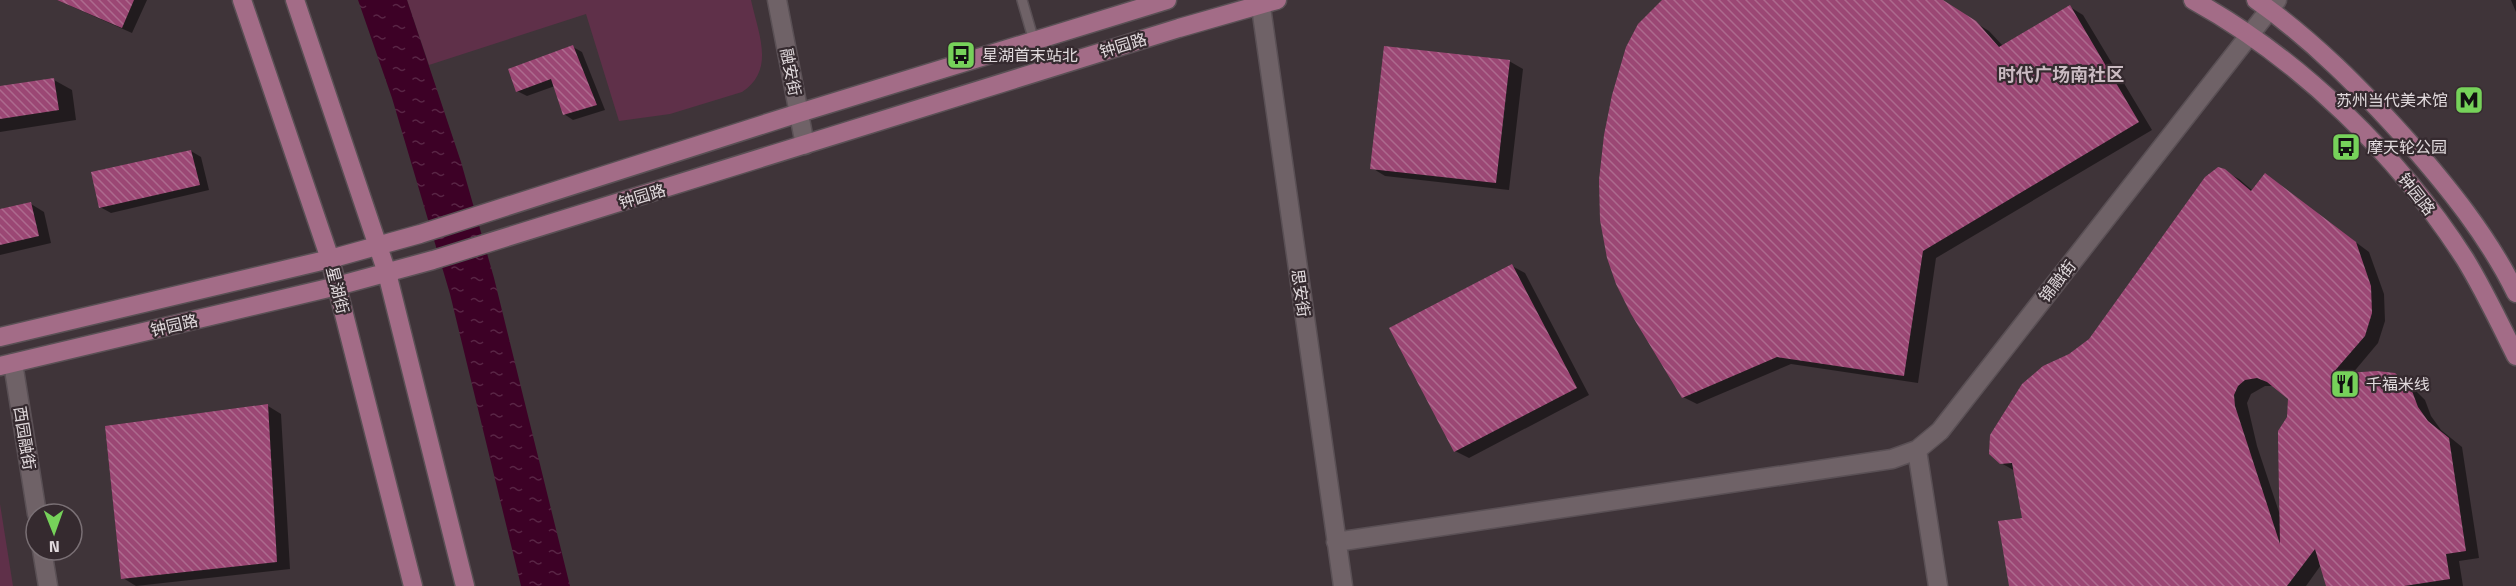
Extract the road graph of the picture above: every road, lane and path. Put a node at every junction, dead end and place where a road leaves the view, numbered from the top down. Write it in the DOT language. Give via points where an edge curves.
graph roads {
  1 [pos="242,0"];
  2 [pos="295,0"];
  3 [pos="777,0"];
  4 [pos="1022,0"];
  5 [pos="1167,0"];
  6 [pos="2193,0"];
  7 [pos="1266,2"];
  8 [pos="2268,3"];
  9 [pos="2250,36"];
  10 [pos="1034,41"];
  11 [pos="799,113"];
  12 [pos="805,145"];
  13 [pos="379,245"];
  14 [pos="330,259"];
  15 [pos="387,273"];
  16 [pos="337,286"];
  17 [pos="2516,292"];
  18 [pos="0,337"];
  19 [pos="2516,356"];
  20 [pos="7,364"];
  21 [pos="1917,450"];
  22 [pos="34,502"];
  23 [pos="1336,542"];
  24 [pos="44,562"];
  25 [pos="48,586"];
  26 [pos="413,586"];
  27 [pos="465,586"];
  28 [pos="1343,586"];
  29 [pos="1938,586"];
  1 -- 14 [label="main road, 星湖街"];
  2 -- 13 [label="main road"];
  3 -- 11 [label="street, 融安街"];
  4 -- 10 [label="lane"];
  5 -- 10 [label="main road, 钟园路"];
  6 -- 9 [label="main road, 钟园路"];
  7 -- 12 [label="main road, 钟园路"];
  7 -- 23 [label="street, 思安街"];
  8 -- 9 [label="street, 锦融街"];
  8 -- 17 [label="main road, 钟园路" via="2376,105 2439,177 2493,249"];
  9 -- 19 [label="main road, 钟园路" via="2356,124 2390,159 2465,260"];
  9 -- 21 [label="street, 锦融街" via="1940,431"];
  10 -- 11 [label="main road, 钟园路"];
  11 -- 12 [label="street, 融安街"];
  11 -- 13 [label="main road, 钟园路" via="491,213"];
  12 -- 15 [label="main road, 钟园路"];
  13 -- 14 [label="main road, 钟园路"];
  13 -- 15 [label="main road"];
  14 -- 16 [label="main road, 星湖街"];
  14 -- 18 [label="main road, 钟园路"];
  15 -- 16 [label="main road, 钟园路"];
  15 -- 27 [label="main road"];
  16 -- 20 [label="main road, 钟园路"];
  16 -- 26 [label="main road, 星湖街"];
  20 -- 22 [label="street, 西园融街"];
  21 -- 23 [label="street" via="1892,459"];
  21 -- 29 [label="street"];
  23 -- 28 [label="street, 思安街"];
  24 -- 25 [label="street"];
}
